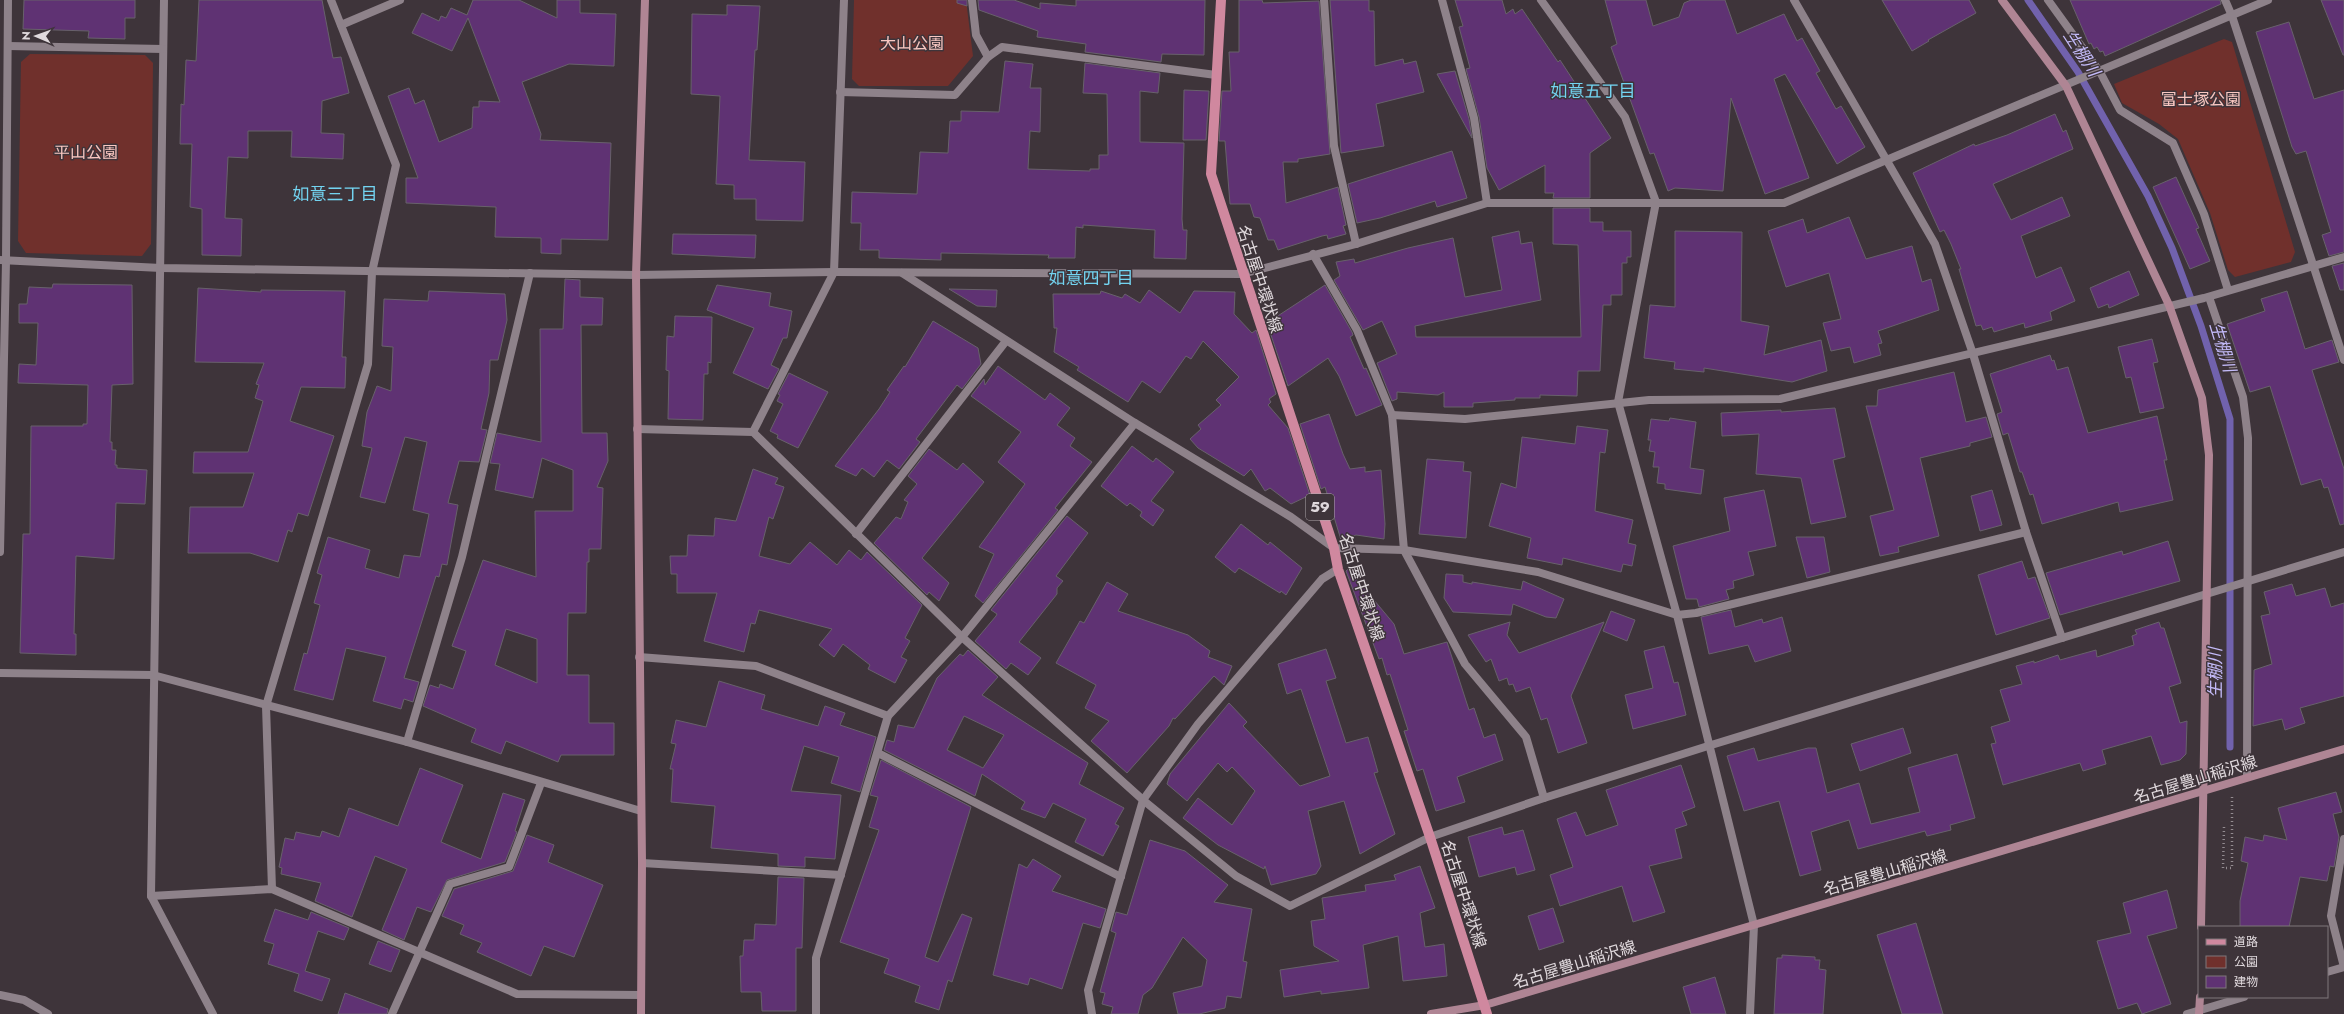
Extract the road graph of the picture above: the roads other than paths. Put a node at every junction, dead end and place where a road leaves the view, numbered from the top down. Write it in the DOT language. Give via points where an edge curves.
graph roads {
  1 [pos="8,0"];
  2 [pos="164,0"];
  3 [pos="331,0"];
  4 [pos="400,0"];
  5 [pos="645,0"];
  6 [pos="844,0"];
  7 [pos="972,0"];
  8 [pos="1221,0"];
  9 [pos="1324,0"];
  10 [pos="1442,0"];
  11 [pos="1541,0"];
  12 [pos="1794,0"];
  13 [pos="2002,0"];
  14 [pos="2048,0"];
  15 [pos="2225,0"];
  16 [pos="2268,0"];
  17 [pos="2232,16"];
  18 [pos="341,25"];
  19 [pos="8,46"];
  20 [pos="163,49"];
  21 [pos="988,57"];
  22 [pos="2100,72"];
  23 [pos="1216,75"];
  24 [pos="2066,86"];
  25 [pos="840,92"];
  26 [pos="1886,160"];
  27 [pos="1656,202"];
  28 [pos="1487,203"];
  29 [pos="1356,244"];
  30 [pos="1313,254"];
  31 [pos="2344,257"];
  32 [pos="3,260"];
  33 [pos="2314,265"];
  34 [pos="161,268"];
  35 [pos="372,272"];
  36 [pos="834,272"];
  37 [pos="530,273"];
  38 [pos="902,273"];
  39 [pos="1242,274"];
  40 [pos="636,275"];
  41 [pos="2228,290"];
  42 [pos="2206,297"];
  43 [pos="2169,305"];
  44 [pos="1006,341"];
  45 [pos="1973,354"];
  46 [pos="2344,360"];
  47 [pos="1618,402"];
  48 [pos="1392,415"];
  49 [pos="1135,424"];
  50 [pos="637,429"];
  51 [pos="753,432"];
  52 [pos="2026,532"];
  53 [pos="856,534"];
  54 [pos="1334,548"];
  55 [pos="1404,550"];
  56 [pos="0,552"];
  57 [pos="2344,552"];
  58 [pos="1338,569"];
  59 [pos="2246,583"];
  60 [pos="2208,594"];
  61 [pos="1677,615"];
  62 [pos="962,637"];
  63 [pos="2062,638"];
  64 [pos="639,657"];
  65 [pos="0,673"];
  66 [pos="154,675"];
  67 [pos="266,706"];
  68 [pos="888,716"];
  69 [pos="407,742"];
  70 [pos="1708,746"];
  71 [pos="2344,750"];
  72 [pos="878,753"];
  73 [pos="2244,778"];
  74 [pos="541,783"];
  75 [pos="2205,792"];
  76 [pos="1544,798"];
  77 [pos="1143,800"];
  78 [pos="641,811"];
  79 [pos="1430,837"];
  80 [pos="2344,839"];
  81 [pos="642,863"];
  82 [pos="841,875"];
  83 [pos="1121,877"];
  84 [pos="272,889"];
  85 [pos="151,896"];
  86 [pos="1754,925"];
  87 [pos="2201,926"];
  88 [pos="421,952"];
  89 [pos="2344,967"];
  90 [pos="2328,972"];
  91 [pos="0,995"];
  92 [pos="641,995"];
  93 [pos="2200,998"];
  94 [pos="2241,998"];
  95 [pos="1486,1010"];
  96 [pos="2199,1012"];
  97 [pos="48,1014"];
  98 [pos="213,1014"];
  99 [pos="392,1014"];
  100 [pos="641,1014"];
  101 [pos="816,1014"];
  102 [pos="1092,1014"];
  103 [pos="1431,1014"];
  104 [pos="1750,1014"];
  105 [pos="2187,1014"];
  1 -- 19 [label="street"];
  2 -- 20 [label="street"];
  3 -- 18 [label="street"];
  4 -- 18 [label="street"];
  5 -- 40 [label="street"];
  6 -- 25 [label="street"];
  7 -- 21 [label="street" via="976,35"];
  8 -- 23 [label="main road, 名古屋中環状線 / 59"];
  9 -- 29 [label="street" via="1334,146"];
  10 -- 28 [label="street" via="1474,118"];
  11 -- 27 [label="street" via="1625,117"];
  12 -- 26 [label="street"];
  13 -- 24 [label="street"];
  14 -- 22 [label="street"];
  15 -- 17 [label="street"];
  16 -- 17 [label="street"];
  17 -- 22 [label="street"];
  17 -- 33 [label="street"];
  18 -- 35 [label="street" via="396,165"];
  19 -- 20 [label="street"];
  19 -- 32 [label="street"];
  20 -- 34 [label="street"];
  21 -- 23 [label="street" via="1002,47"];
  21 -- 25 [label="street" via="956,95"];
  22 -- 24 [label="street"];
  22 -- 41 [label="street" via="2120,110 2173,143 2204,214"];
  23 -- 39 [label="main road, 名古屋中環状線 / 59" via="1211,174"];
  24 -- 26 [label="street"];
  24 -- 43 [label="street"];
  25 -- 36 [label="street"];
  26 -- 27 [label="street" via="1784,203"];
  26 -- 45 [label="street" via="1935,244"];
  27 -- 28 [label="street"];
  27 -- 47 [label="street"];
  28 -- 29 [label="street"];
  29 -- 30 [label="street"];
  30 -- 39 [label="street"];
  30 -- 48 [label="street" via="1357,330"];
  31 -- 33 [label="street"];
  32 -- 34 [label="street"];
  32 -- 56 [label="street"];
  33 -- 41 [label="street"];
  33 -- 46 [label="street"];
  34 -- 35 [label="street"];
  34 -- 66 [label="street"];
  35 -- 37 [label="street"];
  35 -- 67 [label="street" via="368,364"];
  36 -- 38 [label="street"];
  36 -- 40 [label="street"];
  36 -- 51 [label="street"];
  37 -- 40 [label="street"];
  37 -- 69 [label="street" via="462,557"];
  38 -- 39 [label="street"];
  38 -- 44 [label="street"];
  39 -- 54 [label="main road, 名古屋中環状線 / 59"];
  40 -- 50 [label="street"];
  41 -- 42 [label="street"];
  42 -- 43 [label="street"];
  42 -- 59 [label="street" via="2243,397 2248,438"];
  43 -- 45 [label="street"];
  43 -- 60 [label="street" via="2203,405 2209,455"];
  44 -- 49 [label="street"];
  44 -- 53 [label="street"];
  45 -- 47 [label="street" via="1780,398"];
  45 -- 52 [label="street"];
  47 -- 48 [label="street" via="1464,419"];
  47 -- 61 [label="street"];
  48 -- 55 [label="street"];
  49 -- 54 [label="street" via="1291,517"];
  49 -- 62 [label="street"];
  50 -- 51 [label="street"];
  50 -- 64 [label="street"];
  51 -- 53 [label="street"];
  52 -- 61 [label="street" via="1696,613"];
  52 -- 63 [label="street"];
  53 -- 62 [label="street"];
  54 -- 55 [label="street"];
  54 -- 58 [label="main road, 名古屋中環状線 / 59"];
  55 -- 61 [label="street" via="1538,572"];
  55 -- 76 [label="street" via="1465,664 1526,738"];
  57 -- 59 [label="street"];
  58 -- 77 [label="street" via="1322,579 1198,724"];
  58 -- 79 [label="main road, 名古屋中環状線 / 59"];
  59 -- 60 [label="street"];
  59 -- 73 [label="street"];
  60 -- 63 [label="street"];
  60 -- 75 [label="street"];
  61 -- 70 [label="street"];
  62 -- 68 [label="street"];
  62 -- 77 [label="street"];
  63 -- 70 [label="street"];
  64 -- 68 [label="street" via="756,666"];
  64 -- 78 [label="street"];
  65 -- 66 [label="street"];
  66 -- 67 [label="street"];
  66 -- 85 [label="street"];
  67 -- 69 [label="street"];
  67 -- 84 [label="street"];
  68 -- 72 [label="street"];
  69 -- 74 [label="street"];
  70 -- 76 [label="street"];
  70 -- 86 [label="street"];
  71 -- 73 [label="street, 名古屋豊山稲沢線"];
  72 -- 82 [label="street"];
  72 -- 83 [label="street"];
  73 -- 75 [label="street, 名古屋豊山稲沢線"];
  74 -- 78 [label="street"];
  74 -- 88 [label="street" via="509,867 450,884"];
  75 -- 86 [label="street, 名古屋豊山稲沢線"];
  75 -- 87 [label="street"];
  76 -- 79 [label="street"];
  77 -- 79 [label="street" via="1236,876 1290,906"];
  77 -- 83 [label="street"];
  78 -- 81 [label="street"];
  79 -- 95 [label="main road, 名古屋中環状線 / 59"];
  80 -- 89 [label="street" via="2331,916"];
  81 -- 82 [label="street"];
  81 -- 92 [label="street"];
  82 -- 101 [label="street" via="816,958"];
  83 -- 102 [label="street" via="1088,990"];
  84 -- 85 [label="street"];
  84 -- 88 [label="street"];
  85 -- 98 [label="street"];
  86 -- 95 [label="street, 名古屋豊山稲沢線"];
  86 -- 104 [label="street"];
  88 -- 92 [label="street" via="517,994"];
  88 -- 99 [label="street"];
  89 -- 90 [label="street"];
  91 -- 97 [label="street" via="24,1000"];
  92 -- 100 [label="street"];
  93 -- 96 [label="street"];
  94 -- 96 [label="street"];
  95 -- 103 [label="street, 名古屋豊山稲沢線"];
  96 -- 105 [label="street"];
}
